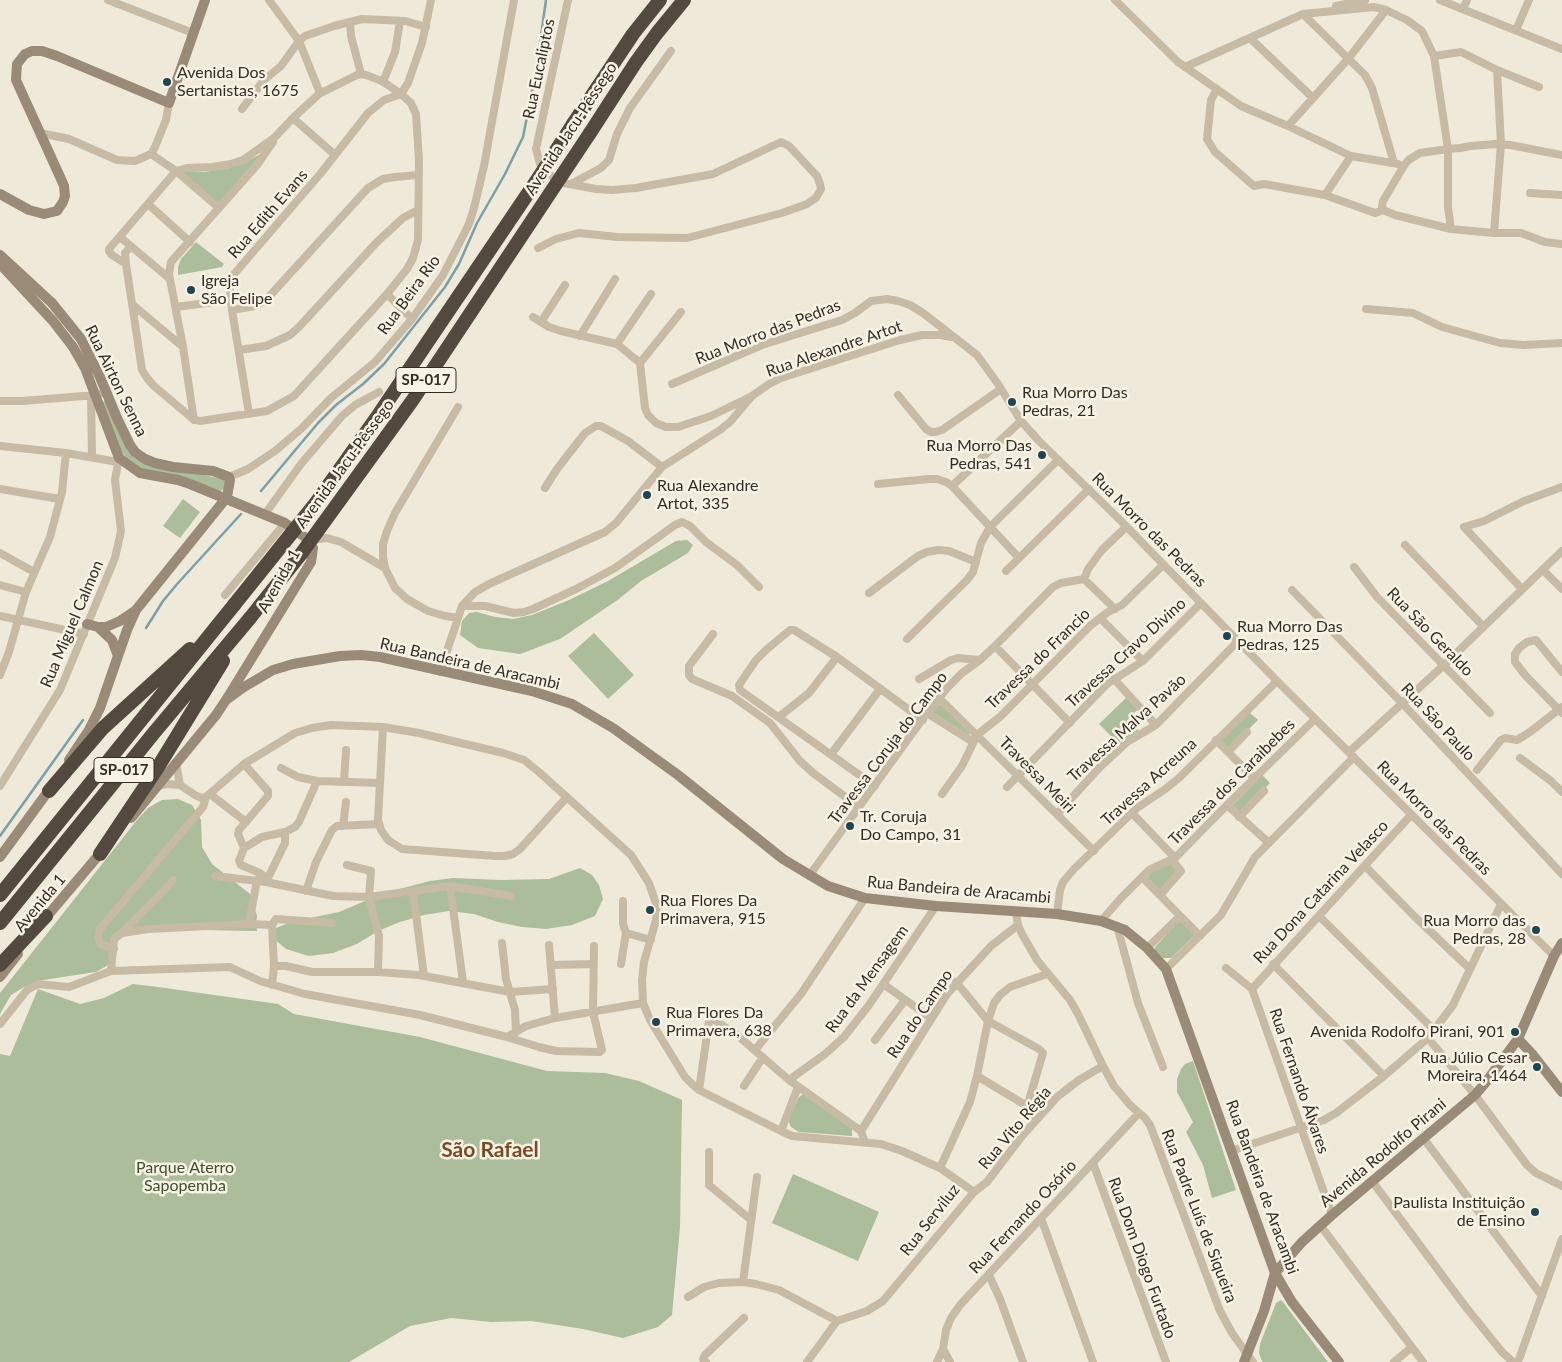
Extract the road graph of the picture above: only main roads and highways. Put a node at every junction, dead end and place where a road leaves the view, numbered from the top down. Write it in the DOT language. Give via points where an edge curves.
graph roads {
  1 [pos="205,0"];
  2 [pos="660,0"];
  3 [pos="684,0"];
  4 [pos="0,194"];
  5 [pos="0,255"];
  6 [pos="0,264"];
  7 [pos="98,394"];
  8 [pos="227,497"];
  9 [pos="136,610"];
  10 [pos="217,625"];
  11 [pos="233,641"];
  12 [pos="118,656"];
  13 [pos="247,666"];
  14 [pos="262,676"];
  15 [pos="226,700"];
  16 [pos="49,791"];
  17 [pos="100,854"];
  18 [pos="0,857"];
  19 [pos="0,895"];
  20 [pos="46,916"];
  21 [pos="0,923"];
  22 [pos="1562,942"];
  23 [pos="0,965"];
  24 [pos="0,977"];
  25 [pos="1518,1040"];
  26 [pos="1562,1092"];
  27 [pos="1275,1273"];
  28 [pos="1248,1359"];
  29 [pos="1339,1362"];
  1 -- 4 [label="main road" via="169,103 57,56 42,51 25,54 17,64 16,80 64,186 65,196 60,207 50,213 38,214"];
  2 -- 10 [label="highway, Avenida Jacu-Pêssego / SP-017, bridge" via="633,34 380,414 315,504 230,600"];
  3 -- 11 [label="highway, Avenida Jacu-Pêssego / SP-017, bridge" via="636,62 412,401 318,532"];
  5 -- 7 [label="main road, Rua Airton Senna" via="52,303 73,328 90,354"];
  6 -- 7 [label="main road, Rua Airton Senna" via="53,320 73,347"];
  7 -- 8 [label="main road, Rua Airton Senna" via="119,460 140,473 178,480"];
  7 -- 8 [label="main road, Rua Airton Senna" via="130,445 141,456 173,467 205,470 229,477"];
  8 -- 9 [label="main road"];
  8 -- 13 [label="main road, Avenida 1" via="285,523 310,540 313,548 311,562"];
  9 -- 12 [label="main road"];
  9 -- 12 [label="main road" via="112,625 92,626 112,640"];
  10 -- 16 [label="highway" via="103,728"];
  10 -- 19 [label="highway, Avenida Jacu-Pêssego / SP-017"];
  11 -- 17 [label="highway" via="195,708"];
  11 -- 21 [label="highway, Avenida Jacu-Pêssego / SP-017"];
  12 -- 16 [label="main road" via="89,730"];
  13 -- 14 [label="main road" via="252,673"];
  13 -- 15 [label="main road, Avenida 1"];
  14 -- 15 [label="main road, Rua Bandeira de Aracambi"];
  14 -- 27 [label="main road, Rua Bandeira de Aracambi" via="293,664 354,655 380,657 555,698 613,728 783,859 828,886 865,898 1057,914 1101,921 1126,930 1166,969"];
  15 -- 17 [label="main road, Avenida 1"];
  16 -- 18 [label="main road"];
  17 -- 20 [label="main road, Avenida 1"];
  20 -- 23 [label="highway"];
  20 -- 24 [label="main road, Avenida 1"];
  22 -- 25 [label="main road, Avenida Rodolfo Pirani"];
  25 -- 26 [label="main road"];
  25 -- 27 [label="main road, Avenida Rodolfo Pirani" via="1475,1095 1320,1225"];
  27 -- 28 [label="main road, Avenida Rodolfo Pirani"];
  27 -- 29 [label="main road, Rua Bandeira de Aracambi" via="1292,1302"];
}
